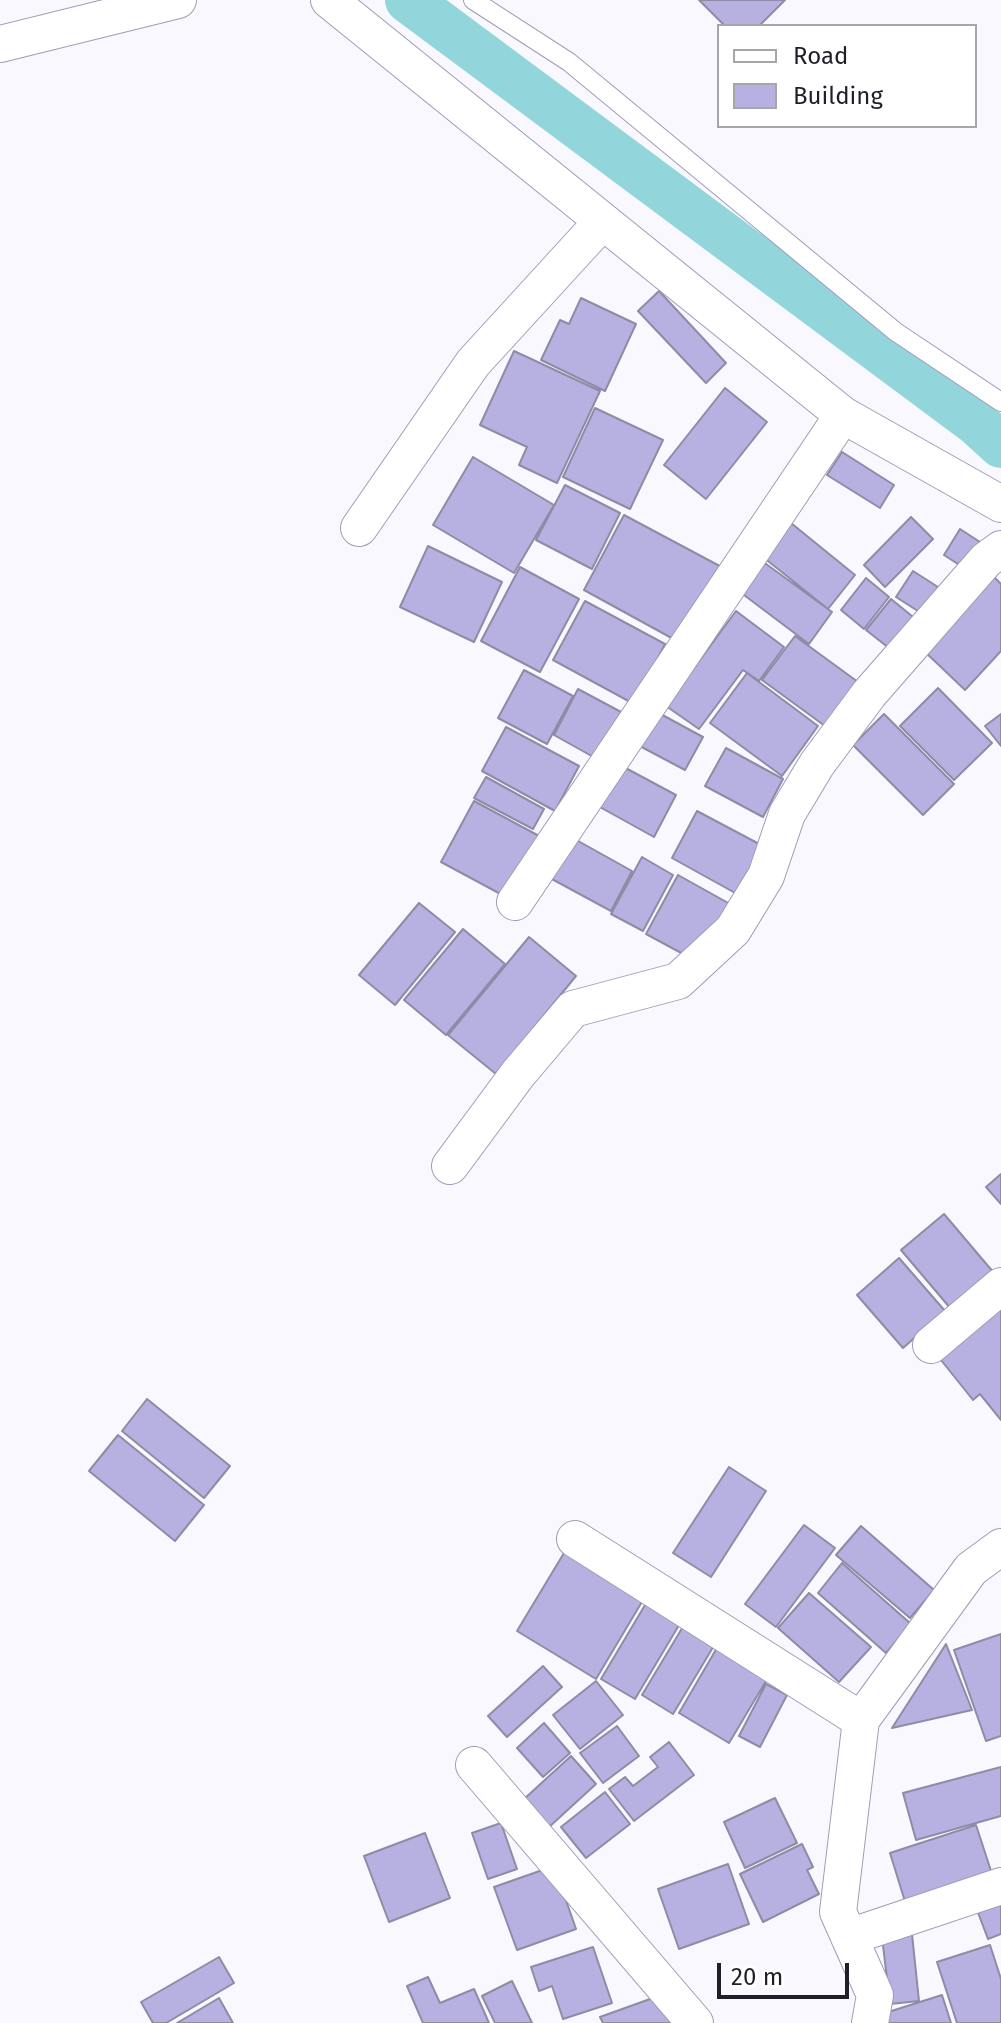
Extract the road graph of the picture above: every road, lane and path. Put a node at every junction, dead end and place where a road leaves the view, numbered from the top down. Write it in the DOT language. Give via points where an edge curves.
graph roads {
  1 [pos="178,0"];
  2 [pos="329,0"];
  3 [pos="473,0"];
  4 [pos="0,44"];
  5 [pos="602,222"];
  6 [pos="1001,402"];
  7 [pos="843,415"];
  8 [pos="1001,504"];
  9 [pos="359,528"];
  10 [pos="1001,549"];
  11 [pos="515,902"];
  12 [pos="450,1166"];
  13 [pos="1001,1286"];
  14 [pos="931,1345"];
  15 [pos="575,1539"];
  16 [pos="1001,1547"];
  17 [pos="861,1720"];
  18 [pos="474,1765"];
  19 [pos="1001,1886"];
  20 [pos="849,1937"];
  21 [pos="695,2023"];
  22 [pos="870,2023"];
  1 -- 4 [label="street"];
  2 -- 5 [label="street"];
  3 -- 6 [label="lane" via="569,62 896,332"];
  5 -- 7 [label="street"];
  5 -- 9 [label="street" via="473,363"];
  7 -- 8 [label="street"];
  7 -- 11 [label="street"];
  10 -- 12 [label="street" via="869,694 817,764 787,814 766,876 733,930 678,981 573,1009"];
  13 -- 14 [label="street"];
  15 -- 17 [label="street"];
  16 -- 17 [label="street" via="971,1569"];
  17 -- 20 [label="street" via="838,1912"];
  18 -- 21 [label="street"];
  19 -- 20 [label="street"];
  20 -- 22 [label="street" via="875,1995"];
}
